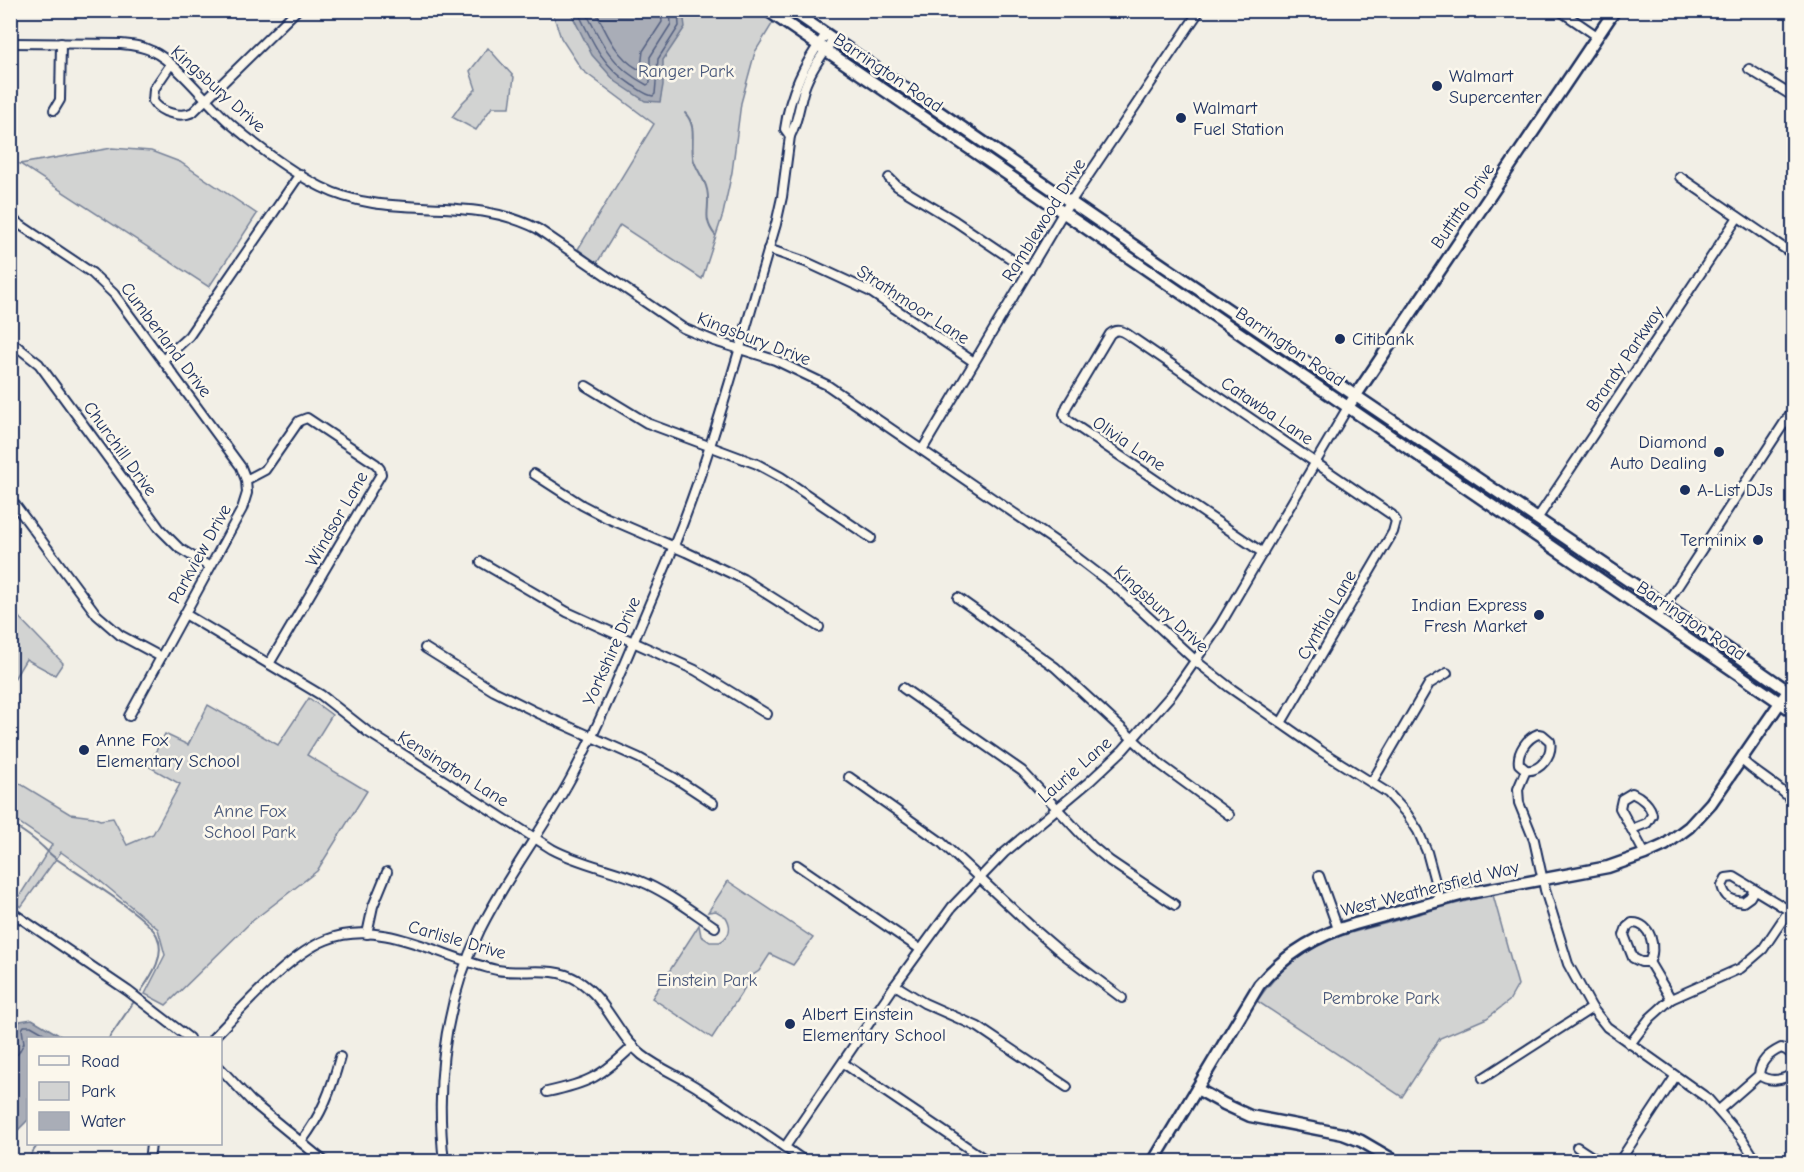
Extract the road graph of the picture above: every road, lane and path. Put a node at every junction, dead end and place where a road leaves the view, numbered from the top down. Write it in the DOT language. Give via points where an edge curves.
graph roads {
  1 [pos="297,10"];
  2 [pos="767,10"];
  3 [pos="791,10"];
  4 [pos="1200,10"];
  5 [pos="1559,10"];
  6 [pos="1615,10"];
  7 [pos="1598,36"];
  8 [pos="830,37"];
  9 [pos="10,43"];
  10 [pos="62,43"];
  11 [pos="822,48"];
  12 [pos="171,64"];
  13 [pos="1749,69"];
  14 [pos="1793,95"];
  15 [pos="205,100"];
  16 [pos="54,110"];
  17 [pos="300,174"];
  18 [pos="1680,177"];
  19 [pos="889,178"];
  20 [pos="1071,201"];
  21 [pos="1064,213"];
  22 [pos="1738,217"];
  23 [pos="10,218"];
  24 [pos="768,249"];
  25 [pos="1794,255"];
  26 [pos="1029,271"];
  27 [pos="1117,330"];
  28 [pos="10,341"];
  29 [pos="739,349"];
  30 [pos="163,360"];
  31 [pos="974,362"];
  32 [pos="586,386"];
  33 [pos="1356,395"];
  34 [pos="1348,407"];
  35 [pos="1794,408"];
  36 [pos="710,447"];
  37 [pos="922,450"];
  38 [pos="1316,463"];
  39 [pos="534,474"];
  40 [pos="246,480"];
  41 [pos="10,498"];
  42 [pos="1537,519"];
  43 [pos="1396,522"];
  44 [pos="870,538"];
  45 [pos="674,546"];
  46 [pos="1263,553"];
  47 [pos="481,562"];
  48 [pos="210,567"];
  49 [pos="958,598"];
  50 [pos="1666,606"];
  51 [pos="184,614"];
  52 [pos="1657,618"];
  53 [pos="819,627"];
  54 [pos="633,642"];
  55 [pos="425,648"];
  56 [pos="161,657"];
  57 [pos="1197,662"];
  58 [pos="269,664"];
  59 [pos="1447,673"];
  60 [pos="903,688"];
  61 [pos="1792,690"];
  62 [pos="1780,702"];
  63 [pos="1794,712"];
  64 [pos="766,714"];
  65 [pos="129,716"];
  66 [pos="1281,723"];
  67 [pos="591,736"];
  68 [pos="1133,739"];
  69 [pos="1741,759"];
  70 [pos="1526,770"];
  71 [pos="849,777"];
  72 [pos="1372,782"];
  73 [pos="713,803"];
  74 [pos="1794,803"];
  75 [pos="1057,808"];
  76 [pos="1229,815"];
  77 [pos="1632,829"];
  78 [pos="535,839"];
  79 [pos="1645,854"];
  80 [pos="797,865"];
  81 [pos="387,872"];
  82 [pos="1319,876"];
  83 [pos="980,877"];
  84 [pos="1543,879"];
  85 [pos="1754,890"];
  86 [pos="1440,900"];
  87 [pos="1174,905"];
  88 [pos="1792,907"];
  89 [pos="10,911"];
  90 [pos="715,927"];
  91 [pos="1338,929"];
  92 [pos="367,934"];
  93 [pos="920,949"];
  94 [pos="468,960"];
  95 [pos="1649,962"];
  96 [pos="895,985"];
  97 [pos="1122,998"];
  98 [pos="1671,999"];
  99 [pos="1592,1008"];
  100 [pos="188,1037"];
  101 [pos="214,1037"];
  102 [pos="1630,1044"];
  103 [pos="633,1046"];
  104 [pos="1794,1056"];
  105 [pos="340,1057"];
  106 [pos="843,1063"];
  107 [pos="222,1070"];
  108 [pos="1794,1073"];
  109 [pos="1759,1075"];
  110 [pos="1675,1077"];
  111 [pos="1483,1078"];
  112 [pos="1067,1087"];
  113 [pos="1197,1089"];
  114 [pos="547,1092"];
  115 [pos="1719,1110"];
  116 [pos="301,1142"];
  117 [pos="151,1145"];
  118 [pos="785,1147"];
  119 [pos="1576,1147"];
  120 [pos="149,1161"];
  121 [pos="325,1161"];
  122 [pos="444,1161"];
  123 [pos="806,1161"];
  124 [pos="989,1161"];
  125 [pos="1153,1161"];
  126 [pos="1397,1161"];
  127 [pos="1600,1161"];
  128 [pos="1619,1161"];
  129 [pos="1757,1161"];
  1 -- 15 [label="street"];
  2 -- 11 [label="main road, Barrington Road"];
  3 -- 8 [label="main road, Barrington Road"];
  4 -- 20 [label="street, Ramblewood Drive"];
  5 -- 7 [label="street"];
  6 -- 7 [label="main road, Buttitta Drive"];
  7 -- 33 [label="main road, Buttitta Drive"];
  8 -- 11 [label="street, Yorkshire Drive"];
  8 -- 20 [label="main road, Barrington Road"];
  9 -- 10 [label="street, Kingsbury Drive"];
  10 -- 12 [label="street, Kingsbury Drive" via="139,46"];
  10 -- 16 [label="street" via="60,100"];
  11 -- 21 [label="main road, Barrington Road"];
  11 -- 24 [label="street, Yorkshire Drive" via="805,64 794,90 785,129 790,136 781,204"];
  12 -- 15 [label="street, Kingsbury Drive"];
  12 -- 15 [label="street" via="154,89 156,106 185,115"];
  13 -- 14 [label="street"];
  15 -- 17 [label="street, Kingsbury Drive" via="247,137"];
  17 -- 29 [label="street, Kingsbury Drive" via="334,193 366,202 479,210 516,219 538,229 674,322 702,337"];
  17 -- 30 [label="street" via="189,336"];
  18 -- 22 [label="street"];
  19 -- 26 [label="street"];
  20 -- 21 [label="street, Ramblewood Drive"];
  20 -- 33 [label="main road, Barrington Road"];
  21 -- 26 [label="street, Ramblewood Drive"];
  21 -- 34 [label="main road, Barrington Road"];
  22 -- 25 [label="street"];
  22 -- 42 [label="street, Brandy Parkway"];
  23 -- 30 [label="street, Cumberland Drive" via="104,282"];
  24 -- 29 [label="street, Yorkshire Drive"];
  24 -- 31 [label="street, Strathmoor Lane" via="869,291"];
  26 -- 31 [label="street, Ramblewood Drive"];
  27 -- 38 [label="street, Catawba Lane"];
  27 -- 46 [label="street, Olivia Lane" via="1110,334 1067,406 1066,419"];
  28 -- 48 [label="street, Churchill Drive" via="39,364 160,529 179,548"];
  29 -- 36 [label="street, Yorkshire Drive"];
  29 -- 37 [label="street, Kingsbury Drive" via="816,379"];
  30 -- 40 [label="street, Cumberland Drive" via="241,467"];
  31 -- 37 [label="street, Ramblewood Drive"];
  32 -- 36 [label="street" via="647,423"];
  33 -- 34 [label="main road, Laurie Lane"];
  33 -- 42 [label="main road, Barrington Road"];
  34 -- 38 [label="street, Laurie Lane"];
  34 -- 52 [label="main road, Barrington Road"];
  35 -- 50 [label="street"];
  36 -- 44 [label="street" via="773,472"];
  36 -- 45 [label="street, Yorkshire Drive"];
  37 -- 57 [label="street, Kingsbury Drive" via="1084,562"];
  38 -- 43 [label="street, Catawba Lane"];
  38 -- 46 [label="street, Laurie Lane"];
  39 -- 45 [label="street" via="605,517"];
  40 -- 48 [label="street, Parkview Drive" via="242,510"];
  40 -- 58 [label="street, Windsor Lane" via="265,470 304,418 376,464 381,474"];
  41 -- 56 [label="street" via="97,615 120,635"];
  42 -- 50 [label="main road, Barrington Road"];
  43 -- 66 [label="street, Cynthia Lane"];
  45 -- 53 [label="street" via="743,579"];
  45 -- 54 [label="street, Yorkshire Drive"];
  46 -- 57 [label="street, Laurie Lane"];
  47 -- 54 [label="street" via="558,608"];
  48 -- 51 [label="street, Parkview Drive"];
  49 -- 68 [label="street" via="1055,667"];
  50 -- 52 [label="street"];
  50 -- 61 [label="main road, Barrington Road"];
  51 -- 56 [label="street, Parkview Drive"];
  51 -- 58 [label="street, Kensington Lane"];
  52 -- 62 [label="main road, Barrington Road"];
  54 -- 64 [label="street" via="695,670"];
  54 -- 67 [label="street, Yorkshire Drive"];
  55 -- 67 [label="street" via="494,691"];
  56 -- 65 [label="street, Parkview Drive"];
  57 -- 66 [label="street, Kingsbury Drive"];
  57 -- 68 [label="street, Laurie Lane"];
  58 -- 78 [label="street, Kensington Lane"];
  59 -- 72 [label="street" via="1429,684"];
  60 -- 75 [label="street" via="1014,765"];
  61 -- 62 [label="main road, West Weathersfield Way"];
  62 -- 63 [label="main road, Barrington Road"];
  62 -- 69 [label="main road, West Weathersfield Way"];
  66 -- 72 [label="street, Kingsbury Drive"];
  67 -- 73 [label="street" via="658,768"];
  67 -- 78 [label="street, Yorkshire Drive"];
  68 -- 75 [label="street, Laurie Lane"];
  68 -- 76 [label="street" via="1177,778"];
  69 -- 74 [label="street"];
  69 -- 79 [label="main road, West Weathersfield Way" via="1689,827"];
  70 -- 70 [label="street" via="1539,768 1551,751 1550,741 1543,735 1530,739 1519,754 1519,764"];
  70 -- 84 [label="street" via="1518,789 1519,803 1534,840"];
  71 -- 83 [label="street" via="932,835"];
  72 -- 86 [label="street, Kingsbury Drive" via="1395,800 1413,824 1427,852"];
  75 -- 83 [label="street, Laurie Lane"];
  75 -- 87 [label="street" via="1101,854"];
  77 -- 77 [label="street" via="1647,823 1652,815 1648,806 1632,794 1625,795 1620,805"];
  77 -- 79 [label="street"];
  78 -- 90 [label="street, Kensington Lane" via="573,859 651,886"];
  78 -- 94 [label="street, Yorkshire Drive" via="494,903"];
  79 -- 84 [label="main road, West Weathersfield Way" via="1608,867"];
  80 -- 93 [label="street"];
  81 -- 92 [label="street"];
  82 -- 91 [label="street"];
  83 -- 93 [label="street, Laurie Lane"];
  83 -- 97 [label="street" via="1062,953"];
  84 -- 86 [label="main road, West Weathersfield Way"];
  84 -- 99 [label="street" via="1568,964"];
  85 -- 88 [label="street"];
  86 -- 91 [label="main road, West Weathersfield Way"];
  88 -- 98 [label="street" via="1763,949 1741,968"];
  89 -- 100 [label="street" via="149,1005"];
  91 -- 113 [label="main road, West Weathersfield Way" via="1304,945 1267,976"];
  92 -- 94 [label="street, Carlisle Drive" via="419,944"];
  92 -- 101 [label="street, Carlisle Drive" via="333,937 303,953"];
  93 -- 96 [label="street, Laurie Lane"];
  94 -- 103 [label="street, Carlisle Drive" via="496,969 548,970 576,979 594,993"];
  94 -- 122 [label="street, Yorkshire Drive" via="451,1011 444,1053 440,1106"];
  95 -- 95 [label="street" via="1653,945 1645,926 1632,923 1624,935 1633,958"];
  95 -- 98 [label="street"];
  96 -- 106 [label="street, Laurie Lane"];
  96 -- 112 [label="street" via="978,1027"];
  98 -- 102 [label="street"];
  99 -- 102 [label="street" via="1607,1027"];
  99 -- 111 [label="street"];
  102 -- 110 [label="street"];
  103 -- 114 [label="street" via="600,1075"];
  103 -- 118 [label="street, Carlisle Drive"];
  104 -- 109 [label="street" via="1781,1048 1775,1051 1759,1067"];
  105 -- 116 [label="street" via="323,1110"];
  106 -- 118 [label="street, Laurie Lane"];
  106 -- 124 [label="street"];
  107 -- 116 [label="street" via="250,1101"];
  108 -- 109 [label="street" via="1773,1081"];
  109 -- 115 [label="street"];
  110 -- 115 [label="street"];
  110 -- 128 [label="street"];
  113 -- 125 [label="main road, West Weathersfield Way"];
  113 -- 126 [label="main road" via="1250,1116 1343,1134"];
  115 -- 129 [label="street"];
  116 -- 121 [label="street"];
  117 -- 120 [label="street"];
  118 -- 123 [label="street, Carlisle Drive"];
  119 -- 127 [label="street"];
}
